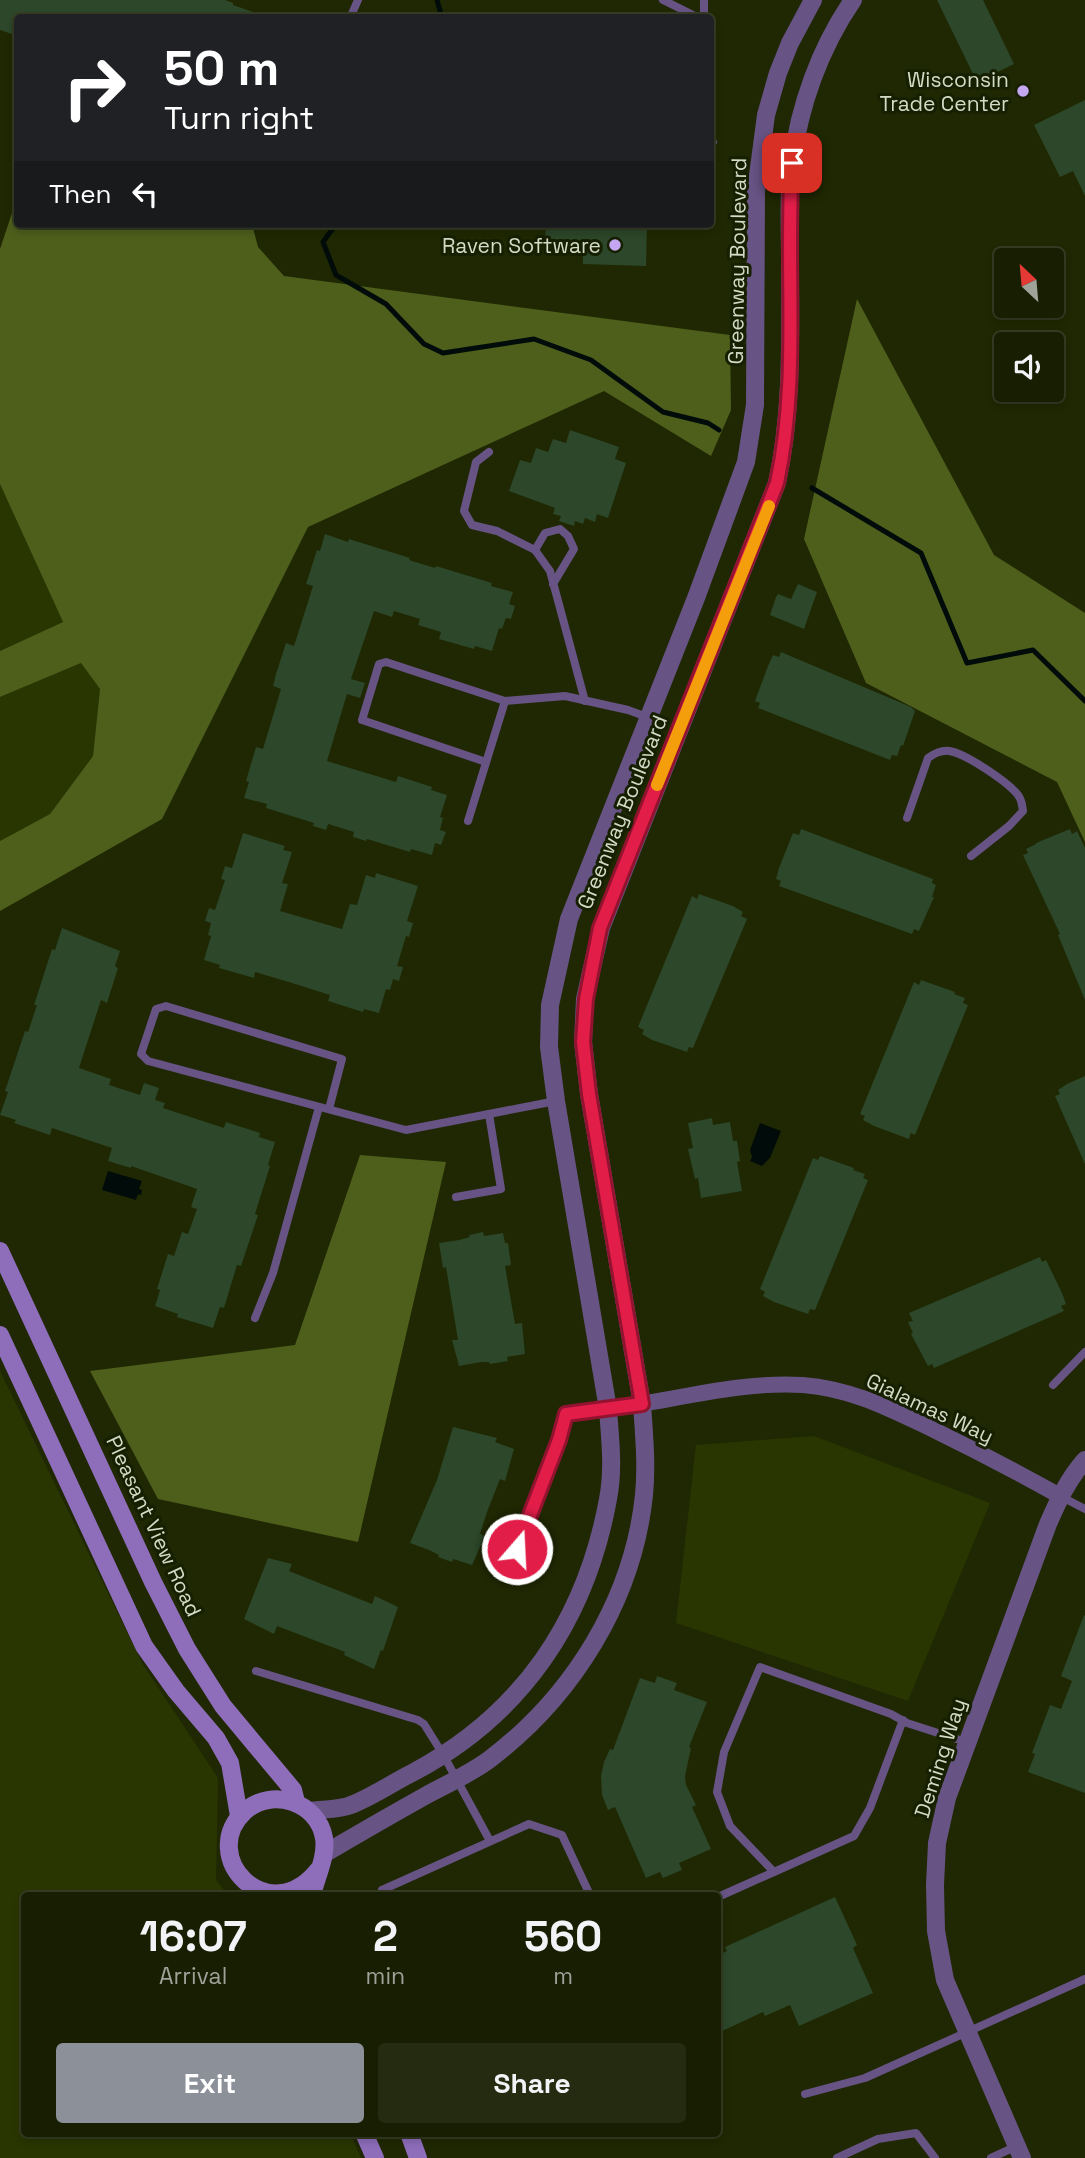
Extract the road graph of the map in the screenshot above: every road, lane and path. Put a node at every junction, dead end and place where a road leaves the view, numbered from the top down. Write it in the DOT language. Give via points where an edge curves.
graph roads {
  1 [pos="663,0"];
  2 [pos="813,0"];
  3 [pos="853,0"];
  4 [pos="693,14"];
  5 [pos="489,452"];
  6 [pos="536,550"];
  7 [pos="553,584"];
  8 [pos="505,701"];
  9 [pos="585,701"];
  10 [pos="647,717"];
  11 [pos="486,762"];
  12 [pos="907,818"];
  13 [pos="468,821"];
  14 [pos="971,856"];
  15 [pos="556,1101"];
  16 [pos="319,1107"];
  17 [pos="329,1109"];
  18 [pos="489,1114"];
  19 [pos="456,1197"];
  20 [pos="0,1251"];
  21 [pos="255,1318"];
  22 [pos="0,1335"];
  23 [pos="1085,1352"];
  24 [pos="1053,1385"];
  25 [pos="642,1404"];
  26 [pos="608,1409"];
  27 [pos="1085,1460"];
  28 [pos="1060,1496"];
  29 [pos="1085,1508"];
  30 [pos="517,1549"];
  31 [pos="256,1671"];
  32 [pos="903,1720"];
  33 [pos="966,1742"];
  34 [pos="444,1756"];
  35 [pos="457,1780"];
  36 [pos="303,1807"];
  37 [pos="239,1816"];
  38 [pos="490,1842"];
  39 [pos="321,1862"];
  40 [pos="774,1872"];
  41 [pos="251,1890"];
  42 [pos="290,1892"];
  43 [pos="313,1892"];
  44 [pos="383,1892"];
  45 [pos="589,1892"];
  46 [pos="721,1897"];
  47 [pos="1085,1979"];
  48 [pos="966,2033"];
  49 [pos="805,2094"];
  50 [pos="366,2137"];
  51 [pos="410,2137"];
  52 [pos="1020,2152"];
  53 [pos="375,2158"];
  54 [pos="418,2158"];
  55 [pos="837,2158"];
  56 [pos="935,2158"];
  57 [pos="991,2158"];
  1 -- 4 [label="lane"];
  2 -- 10 [label="street, Greenway Boulevard" via="790,43 766,115 757,191 756,395 746,463"];
  3 -- 25 [label="street, Greenway Boulevard" via="819,62 792,163 791,381 777,483 600,928 586,999 583,1042 589,1094"];
  5 -- 6 [label="lane" via="476,462 464,511 472,525 497,531"];
  6 -- 7 [label="lane"];
  6 -- 7 [label="lane" via="545,533 560,529 568,536 574,549"];
  7 -- 9 [label="lane"];
  8 -- 9 [label="lane" via="565,696"];
  8 -- 11 [label="lane"];
  8 -- 11 [label="lane" via="386,662 379,664 362,720"];
  9 -- 10 [label="lane"];
  10 -- 15 [label="street, Greenway Boulevard" via="558,958 549,1047"];
  11 -- 13 [label="lane"];
  12 -- 14 [label="lane" via="929,758 941,751 965,757 1011,789 1023,811"];
  15 -- 18 [label="lane"];
  15 -- 26 [label="street, Greenway Boulevard"];
  16 -- 17 [label="lane"];
  16 -- 17 [label="lane" via="148,1061 141,1054 156,1009 166,1006 342,1059"];
  16 -- 21 [label="lane" via="273,1273"];
  17 -- 18 [label="lane" via="406,1130"];
  18 -- 19 [label="lane" via="502,1189"];
  20 -- 36 [label="main road, Pleasant View Road" via="187,1649 223,1706"];
  22 -- 37 [label="main road" via="145,1647 230,1763"];
  23 -- 24 [label="lane"];
  25 -- 26 [label="street, Gialamas Way"];
  25 -- 28 [label="street, Gialamas Way" via="759,1385 838,1390 867,1398 951,1438"];
  25 -- 35 [label="street, Greenway Boulevard" via="644,1495 620,1590 601,1631 548,1706 517,1737"];
  26 -- 30 [label="lane" via="566,1414"];
  26 -- 34 [label="street, Greenway Boulevard" via="609,1497 587,1580 569,1619 527,1682 486,1724"];
  27 -- 28 [label="street, Deming Way"];
  28 -- 29 [label="lane"];
  28 -- 33 [label="street, Deming Way"];
  31 -- 34 [label="lane" via="418,1720"];
  32 -- 33 [label="lane"];
  32 -- 40 [label="lane" via="870,1808 854,1836"];
  32 -- 40 [label="lane" via="760,1667 724,1752 717,1792 730,1826"];
  33 -- 48 [label="street, Deming Way" via="937,1843 935,1885 936,1931 945,1980"];
  34 -- 35 [label="lane"];
  34 -- 36 [label="street, Greenway Boulevard" via="349,1806"];
  35 -- 38 [label="lane"];
  35 -- 39 [label="street, Greenway Boulevard"];
  36 -- 37 [label="main road" via="281,1798 265,1800"];
  36 -- 39 [label="main road" via="319,1823 324,1838"];
  37 -- 41 [label="main road" via="230,1853"];
  38 -- 44 [label="lane"];
  38 -- 45 [label="lane" via="529,1824 562,1835"];
  39 -- 42 [label="main road" via="309,1882"];
  39 -- 43 [label="main road"];
  40 -- 46 [label="lane"];
  47 -- 48 [label="lane"];
  48 -- 49 [label="lane" via="865,2078"];
  48 -- 52 [label="street, Deming Way"];
  50 -- 53 [label="main road"];
  51 -- 54 [label="main road"];
  52 -- 57 [label="lane"];
  55 -- 56 [label="lane" via="878,2139 916,2133"];
}
